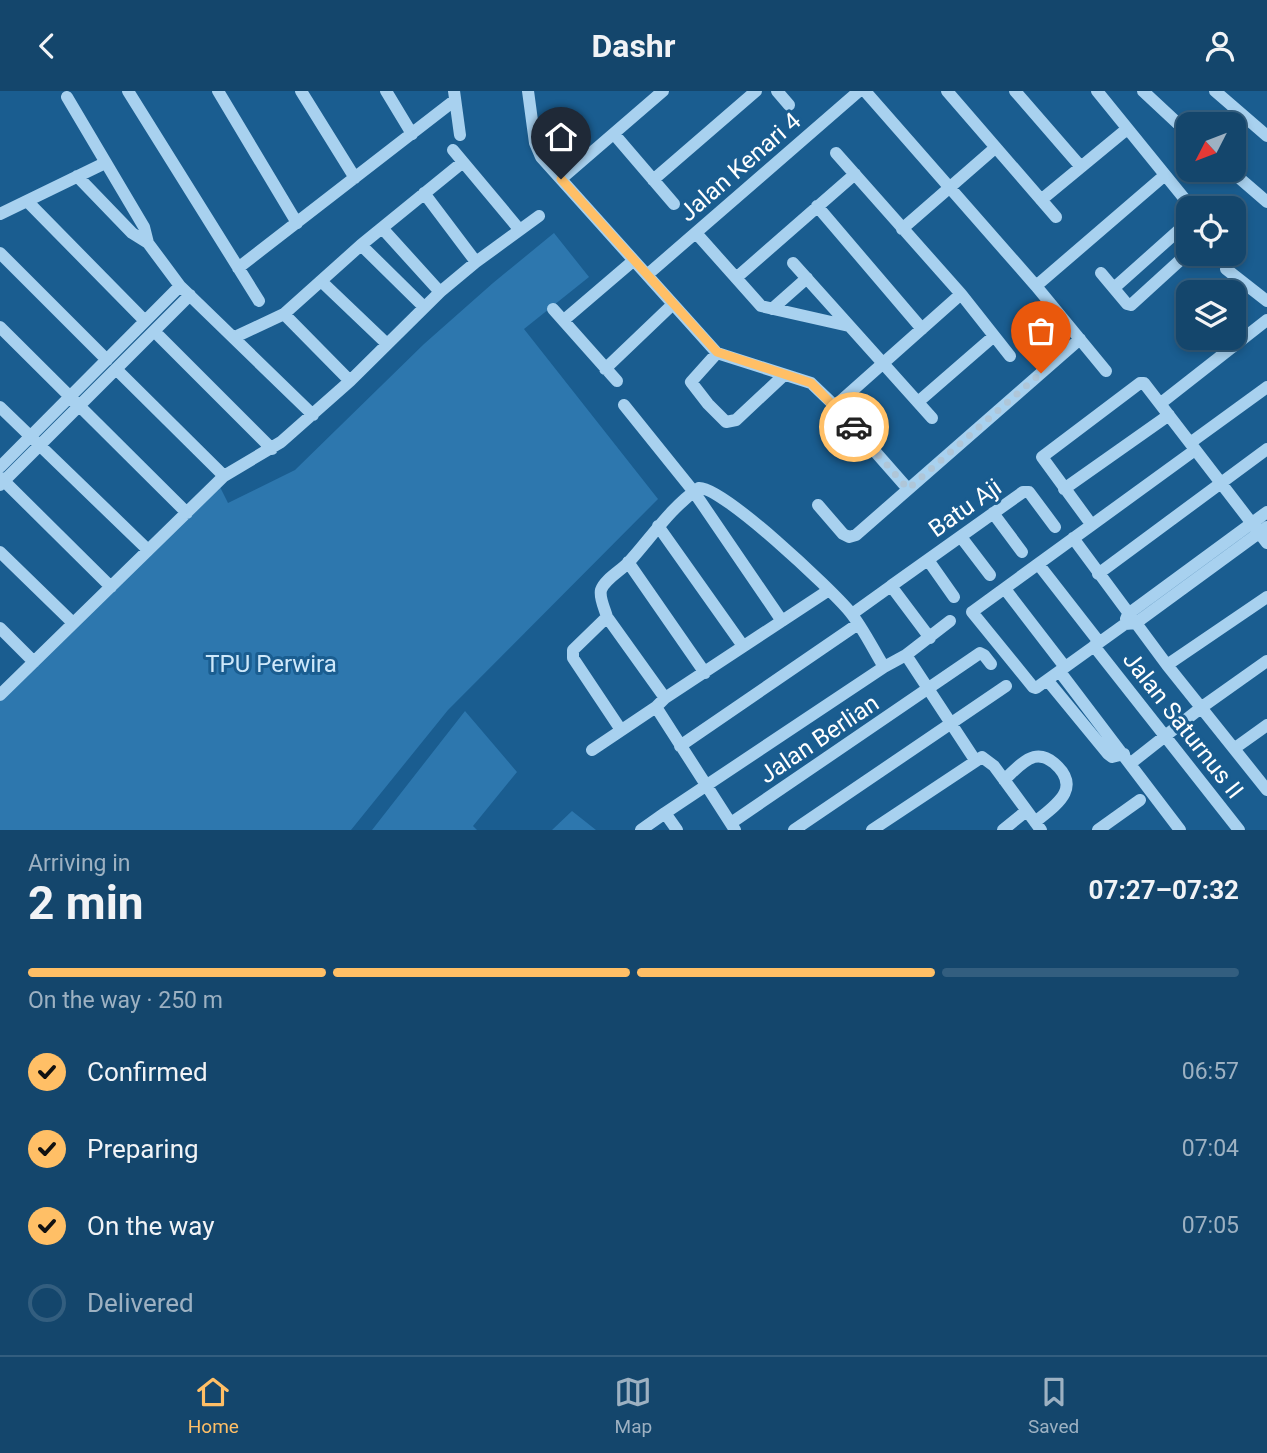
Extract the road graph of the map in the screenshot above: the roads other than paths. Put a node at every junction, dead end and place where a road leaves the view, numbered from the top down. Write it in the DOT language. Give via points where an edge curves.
graph roads {
  1 [pos="128,91"];
  2 [pos="218,91"];
  3 [pos="301,91"];
  4 [pos="386,91"];
  5 [pos="528,91"];
  6 [pos="663,91"];
  7 [pos="756,91"];
  8 [pos="777,91"];
  9 [pos="859,91"];
  10 [pos="865,91"];
  11 [pos="947,91"];
  12 [pos="1016,91"];
  13 [pos="1097,91"];
  14 [pos="1143,91"];
  15 [pos="1215,91"];
  16 [pos="454,96"];
  17 [pos="67,97"];
  18 [pos="789,105"];
  19 [pos="1176,122"];
  20 [pos="1127,129"];
  21 [pos="412,134"];
  22 [pos="614,134"];
  23 [pos="460,135"];
  24 [pos="1267,136"];
  25 [pos="995,148"];
  26 [pos="453,150"];
  27 [pos="836,153"];
  28 [pos="463,162"];
  29 [pos="105,163"];
  30 [pos="1081,167"];
  31 [pos="855,174"];
  32 [pos="1165,175"];
  33 [pos="78,176"];
  34 [pos="355,178"];
  35 [pos="561,179"];
  36 [pos="653,180"];
  37 [pos="1244,182"];
  38 [pos="949,188"];
  39 [pos="424,193"];
  40 [pos="1182,196"];
  41 [pos="1041,200"];
  42 [pos="27,201"];
  43 [pos="1267,202"];
  44 [pos="674,204"];
  45 [pos="817,206"];
  46 [pos="0,214"];
  47 [pos="539,216"];
  48 [pos="1056,217"];
  49 [pos="297,222"];
  50 [pos="382,228"];
  51 [pos="519,229"];
  52 [pos="902,229"];
  53 [pos="696,233"];
  54 [pos="1176,233"];
  55 [pos="148,243"];
  56 [pos="361,245"];
  57 [pos="0,253"];
  58 [pos="633,261"];
  59 [pos="476,262"];
  60 [pos="793,263"];
  61 [pos="1176,264"];
  62 [pos="238,268"];
  63 [pos="1226,269"];
  64 [pos="1101,273"];
  65 [pos="647,275"];
  66 [pos="736,278"];
  67 [pos="807,278"];
  68 [pos="322,282"];
  69 [pos="1036,286"];
  70 [pos="1114,288"];
  71 [pos="185,291"];
  72 [pos="440,292"];
  73 [pos="961,294"];
  74 [pos="258,301"];
  75 [pos="1267,301"];
  76 [pos="672,305"];
  77 [pos="424,307"];
  78 [pos="553,309"];
  79 [pos="772,309"];
  80 [pos="284,314"];
  81 [pos="564,320"];
  82 [pos="1267,320"];
  83 [pos="150,326"];
  84 [pos="849,326"];
  85 [pos="0,327"];
  86 [pos="922,329"];
  87 [pos="994,336"];
  88 [pos="234,337"];
  89 [pos="1080,339"];
  90 [pos="387,344"];
  91 [pos="717,352"];
  92 [pos="1010,356"];
  93 [pos="884,363"];
  94 [pos="112,364"];
  95 [pos="606,369"];
  96 [pos="1105,372"];
  97 [pos="783,376"];
  98 [pos="350,381"];
  99 [pos="617,381"];
  100 [pos="1267,387"];
  101 [pos="75,401"];
  102 [pos="918,402"];
  103 [pos="1161,403"];
  104 [pos="624,405"];
  105 [pos="835,406"];
  106 [pos="0,407"];
  107 [pos="313,415"];
  108 [pos="1169,415"];
  109 [pos="932,418"];
  110 [pos="35,441"];
  111 [pos="1193,447"];
  112 [pos="272,449"];
  113 [pos="1267,449"];
  114 [pos="0,467"];
  115 [pos="224,476"];
  116 [pos="1,481"];
  117 [pos="1222,484"];
  118 [pos="908,489"];
  119 [pos="1064,489"];
  120 [pos="694,492"];
  121 [pos="818,505"];
  122 [pos="1267,512"];
  123 [pos="187,513"];
  124 [pos="993,513"];
  125 [pos="1091,524"];
  126 [pos="658,526"];
  127 [pos="1055,527"];
  128 [pos="1261,531"];
  129 [pos="961,537"];
  130 [pos="1073,538"];
  131 [pos="148,550"];
  132 [pos="0,552"];
  133 [pos="1022,552"];
  134 [pos="928,560"];
  135 [pos="628,562"];
  136 [pos="1039,565"];
  137 [pos="1098,574"];
  138 [pos="990,575"];
  139 [pos="891,586"];
  140 [pos="111,587"];
  141 [pos="1005,589"];
  142 [pos="829,590"];
  143 [pos="954,597"];
  144 [pos="1267,597"];
  145 [pos="607,617"];
  146 [pos="855,619"];
  147 [pos="1130,620"];
  148 [pos="782,621"];
  149 [pos="950,621"];
  150 [pos="73,624"];
  151 [pos="0,628"];
  152 [pos="930,638"];
  153 [pos="1097,644"];
  154 [pos="743,646"];
  155 [pos="906,655"];
  156 [pos="1267,661"];
  157 [pos="34,662"];
  158 [pos="991,664"];
  159 [pos="1167,665"];
  160 [pos="884,667"];
  161 [pos="1063,669"];
  162 [pos="705,673"];
  163 [pos="1048,681"];
  164 [pos="1006,686"];
  165 [pos="930,689"];
  166 [pos="0,695"];
  167 [pos="660,703"];
  168 [pos="1202,707"];
  169 [pos="951,722"];
  170 [pos="1267,725"];
  171 [pos="621,730"];
  172 [pos="1164,736"];
  173 [pos="680,746"];
  174 [pos="1235,748"];
  175 [pos="592,750"];
  176 [pos="1128,759"];
  177 [pos="975,760"];
  178 [pos="1004,780"];
  179 [pos="708,786"];
  180 [pos="1267,789"];
  181 [pos="1140,800"];
  182 [pos="1025,812"];
  183 [pos="665,813"];
  184 [pos="734,826"];
  185 [pos="1038,826"];
  186 [pos="641,830"];
  187 [pos="677,830"];
  188 [pos="794,830"];
  189 [pos="872,830"];
  190 [pos="1003,830"];
  191 [pos="1098,830"];
  192 [pos="1180,830"];
  193 [pos="1239,830"];
  1 -- 62 [label="street"];
  2 -- 49 [label="street"];
  3 -- 34 [label="street"];
  4 -- 21 [label="street"];
  5 -- 35 [label="street" via="538,152"];
  6 -- 22 [label="street"];
  7 -- 36 [label="street"];
  8 -- 18 [label="street"];
  9 -- 53 [label="street, Jalan Kenari 4"];
  10 -- 38 [label="street"];
  11 -- 25 [label="street"];
  12 -- 30 [label="street"];
  13 -- 20 [label="street"];
  14 -- 19 [label="street"];
  15 -- 24 [label="street"];
  16 -- 21 [label="street"];
  16 -- 23 [label="street"];
  17 -- 29 [label="street"];
  20 -- 30 [label="street"];
  20 -- 32 [label="street"];
  21 -- 34 [label="street"];
  22 -- 35 [label="street"];
  22 -- 36 [label="street"];
  25 -- 38 [label="street"];
  25 -- 41 [label="street"];
  26 -- 28 [label="street"];
  27 -- 31 [label="street"];
  28 -- 39 [label="street"];
  28 -- 51 [label="street"];
  29 -- 33 [label="street"];
  29 -- 55 [label="street" via="144,227"];
  30 -- 41 [label="street"];
  31 -- 45 [label="street"];
  31 -- 52 [label="street"];
  32 -- 40 [label="street"];
  32 -- 69 [label="street"];
  33 -- 42 [label="street"];
  33 -- 55 [label="street" via="132,233"];
  34 -- 49 [label="street"];
  35 -- 58 [label="street"];
  36 -- 44 [label="street"];
  37 -- 43 [label="street"];
  38 -- 52 [label="street"];
  38 -- 69 [label="street"];
  39 -- 50 [label="street"];
  39 -- 59 [label="street"];
  41 -- 48 [label="street"];
  42 -- 46 [label="street"];
  42 -- 83 [label="street"];
  45 -- 66 [label="street"];
  45 -- 86 [label="street"];
  47 -- 51 [label="street"];
  49 -- 62 [label="street"];
  50 -- 56 [label="street"];
  50 -- 72 [label="street"];
  51 -- 59 [label="street"];
  52 -- 73 [label="street"];
  53 -- 65 [label="street, Jalan Kenari 4"];
  53 -- 66 [label="street"];
  54 -- 70 [label="street"];
  55 -- 71 [label="street"];
  56 -- 68 [label="street"];
  56 -- 77 [label="street"];
  57 -- 94 [label="street"];
  58 -- 65 [label="street"];
  58 -- 81 [label="street"];
  59 -- 72 [label="street"];
  60 -- 67 [label="street"];
  61 -- 70 [label="street" via="1132,305"];
  62 -- 74 [label="street"];
  63 -- 75 [label="street"];
  64 -- 70 [label="street"];
  65 -- 76 [label="street"];
  66 -- 79 [label="street" via="756,302"];
  67 -- 79 [label="street"];
  67 -- 84 [label="street"];
  68 -- 80 [label="street"];
  68 -- 90 [label="street"];
  69 -- 89 [label="street"];
  71 -- 83 [label="street"];
  71 -- 88 [label="street"];
  72 -- 77 [label="street"];
  73 -- 86 [label="street"];
  73 -- 87 [label="street"];
  76 -- 91 [label="street"];
  76 -- 95 [label="street"];
  77 -- 90 [label="street"];
  78 -- 81 [label="street"];
  79 -- 84 [label="street"];
  80 -- 88 [label="street"];
  80 -- 98 [label="street"];
  81 -- 95 [label="street"];
  82 -- 103 [label="street"];
  83 -- 94 [label="street"];
  83 -- 112 [label="street"];
  84 -- 93 [label="street"];
  85 -- 101 [label="street"];
  86 -- 93 [label="street"];
  87 -- 92 [label="street"];
  87 -- 102 [label="street"];
  88 -- 107 [label="street"];
  89 -- 96 [label="street"];
  89 -- 118 [label="street"];
  90 -- 98 [label="street"];
  91 -- 97 [label="street"];
  91 -- 97 [label="street" via="691,381 726,422 736,420"];
  93 -- 102 [label="street"];
  93 -- 105 [label="street"];
  94 -- 101 [label="street"];
  94 -- 115 [label="street"];
  95 -- 99 [label="street"];
  97 -- 105 [label="street" via="811,383"];
  98 -- 107 [label="street"];
  100 -- 111 [label="street"];
  101 -- 110 [label="street"];
  101 -- 123 [label="street"];
  102 -- 109 [label="street"];
  103 -- 108 [label="street"];
  103 -- 119 [label="street" via="1140,383 1042,457"];
  104 -- 120 [label="street"];
  105 -- 118 [label="street"];
  106 -- 110 [label="street"];
  107 -- 112 [label="street"];
  108 -- 111 [label="street"];
  108 -- 119 [label="street"];
  110 -- 114 [label="street"];
  110 -- 116 [label="street"];
  110 -- 131 [label="street"];
  111 -- 117 [label="street"];
  111 -- 125 [label="street"];
  112 -- 115 [label="street"];
  113 -- 117 [label="street"];
  115 -- 123 [label="street"];
  116 -- 140 [label="street"];
  117 -- 128 [label="street"];
  117 -- 137 [label="street"];
  118 -- 121 [label="street" via="849,537"];
  119 -- 125 [label="street"];
  120 -- 126 [label="street"];
  120 -- 142 [label="street" via="707,488 744,513"];
  120 -- 148 [label="street"];
  122 -- 128 [label="street"];
  123 -- 131 [label="street"];
  124 -- 127 [label="street, Batu Aji" via="1029,492"];
  124 -- 129 [label="street, Batu Aji"];
  124 -- 133 [label="street"];
  125 -- 130 [label="street"];
  126 -- 135 [label="street"];
  126 -- 154 [label="street"];
  128 -- 147 [label="street"];
  129 -- 134 [label="street, Batu Aji"];
  129 -- 138 [label="street"];
  130 -- 136 [label="street"];
  130 -- 137 [label="street"];
  131 -- 140 [label="street"];
  132 -- 150 [label="street"];
  134 -- 139 [label="street, Batu Aji"];
  134 -- 143 [label="street"];
  135 -- 145 [label="street" via="601,590"];
  135 -- 162 [label="street"];
  136 -- 141 [label="street"];
  136 -- 153 [label="street, Jalan Saturnus II"];
  137 -- 147 [label="street"];
  139 -- 146 [label="street, Batu Aji"];
  139 -- 152 [label="street"];
  140 -- 150 [label="street"];
  141 -- 161 [label="street"];
  141 -- 163 [label="street" via="972,612 1033,687"];
  142 -- 146 [label="street"];
  142 -- 148 [label="street"];
  144 -- 159 [label="street"];
  145 -- 167 [label="street"];
  145 -- 171 [label="street" via="577,645 573,658"];
  146 -- 160 [label="street"];
  146 -- 173 [label="street, Batu Aji"];
  147 -- 153 [label="street"];
  147 -- 159 [label="street"];
  148 -- 154 [label="street"];
  149 -- 152 [label="street"];
  150 -- 157 [label="street"];
  151 -- 157 [label="street"];
  152 -- 155 [label="street"];
  153 -- 161 [label="street"];
  153 -- 172 [label="street, Jalan Saturnus II"];
  154 -- 162 [label="street"];
  155 -- 160 [label="street"];
  155 -- 165 [label="street"];
  156 -- 168 [label="street"];
  157 -- 166 [label="street"];
  158 -- 165 [label="street, Jalan Berlian" via="980,653"];
  159 -- 168 [label="street"];
  160 -- 179 [label="street"];
  161 -- 163 [label="street"];
  161 -- 176 [label="street"];
  162 -- 167 [label="street"];
  163 -- 176 [label="street" via="1108,754"];
  164 -- 169 [label="street"];
  165 -- 169 [label="street"];
  165 -- 184 [label="street, Jalan Berlian"];
  167 -- 171 [label="street"];
  167 -- 173 [label="street"];
  168 -- 172 [label="street"];
  168 -- 174 [label="street"];
  169 -- 177 [label="street"];
  169 -- 188 [label="street"];
  170 -- 174 [label="street"];
  171 -- 175 [label="street"];
  172 -- 176 [label="street"];
  172 -- 193 [label="street, Jalan Saturnus II"];
  173 -- 179 [label="street"];
  174 -- 180 [label="street"];
  176 -- 192 [label="street"];
  177 -- 178 [label="street" via="987,759"];
  177 -- 189 [label="street"];
  178 -- 182 [label="street"];
  178 -- 185 [label="street" via="1038,756 1046,757 1065,776 1067,790"];
  179 -- 183 [label="street"];
  179 -- 184 [label="street"];
  181 -- 191 [label="street"];
  182 -- 185 [label="street"];
  182 -- 190 [label="street"];
  183 -- 186 [label="street"];
  183 -- 187 [label="street"];
}
